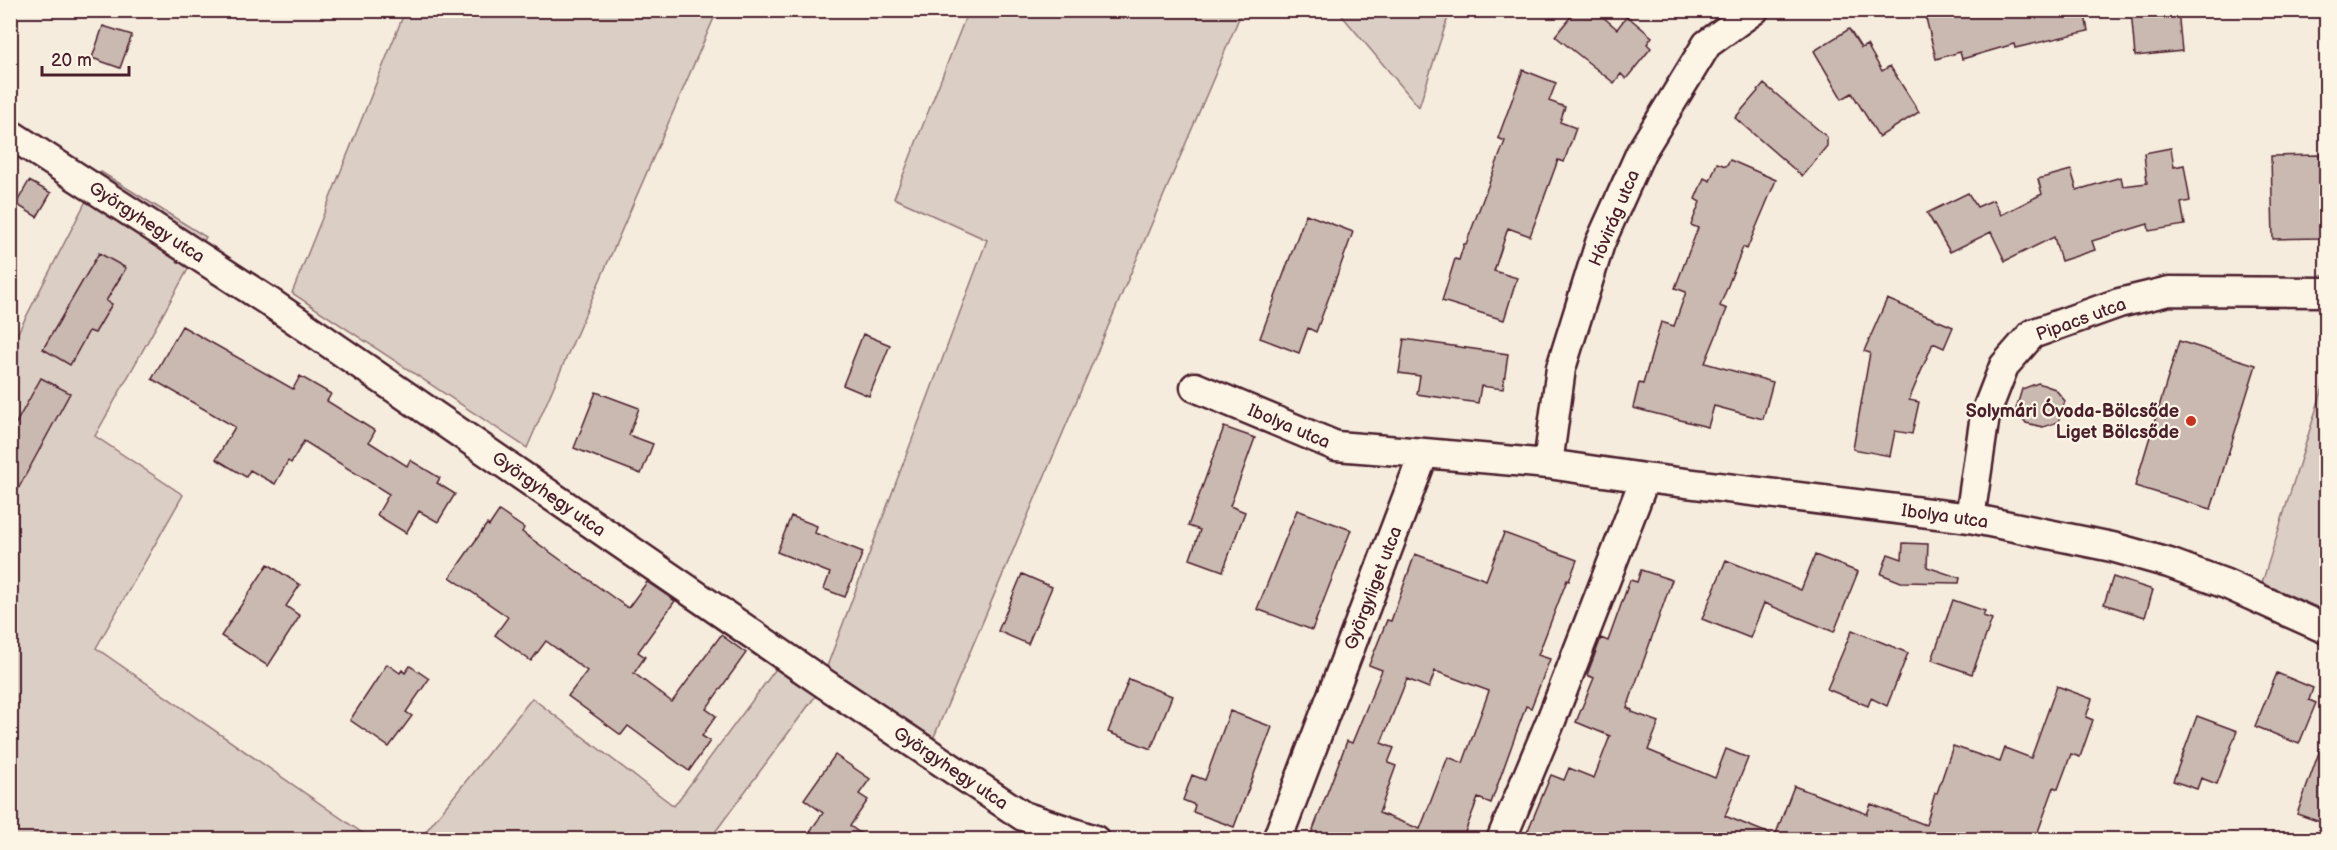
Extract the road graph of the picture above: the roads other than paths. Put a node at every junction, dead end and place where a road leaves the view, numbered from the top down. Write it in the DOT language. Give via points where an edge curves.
graph roads {
  1 [pos="1754,10"];
  2 [pos="10,134"];
  3 [pos="2326,292"];
  4 [pos="1195,387"];
  5 [pos="1424,453"];
  6 [pos="1548,464"];
  7 [pos="1645,478"];
  8 [pos="1970,518"];
  9 [pos="2326,629"];
  10 [pos="1095,840"];
  11 [pos="1277,840"];
  12 [pos="1501,840"];
  1 -- 6 [label="street, Hóvirág utca" via="1707,44 1641,152 1604,233 1561,368"];
  2 -- 10 [label="street, Györgyhegy utca" via="271,303 1023,816"];
  3 -- 8 [label="street, Pipacs utca" via="2169,291 2119,303 2032,334 2004,366 1985,415"];
  4 -- 5 [label="street, Ibolya utca" via="1336,446"];
  5 -- 6 [label="street"];
  5 -- 11 [label="street, Györgyliget utca"];
  6 -- 7 [label="street, Ibolya utca"];
  7 -- 8 [label="street, Ibolya utca"];
  7 -- 12 [label="street"];
  8 -- 9 [label="street, Ibolya utca" via="2112,547 2169,563"];
}
